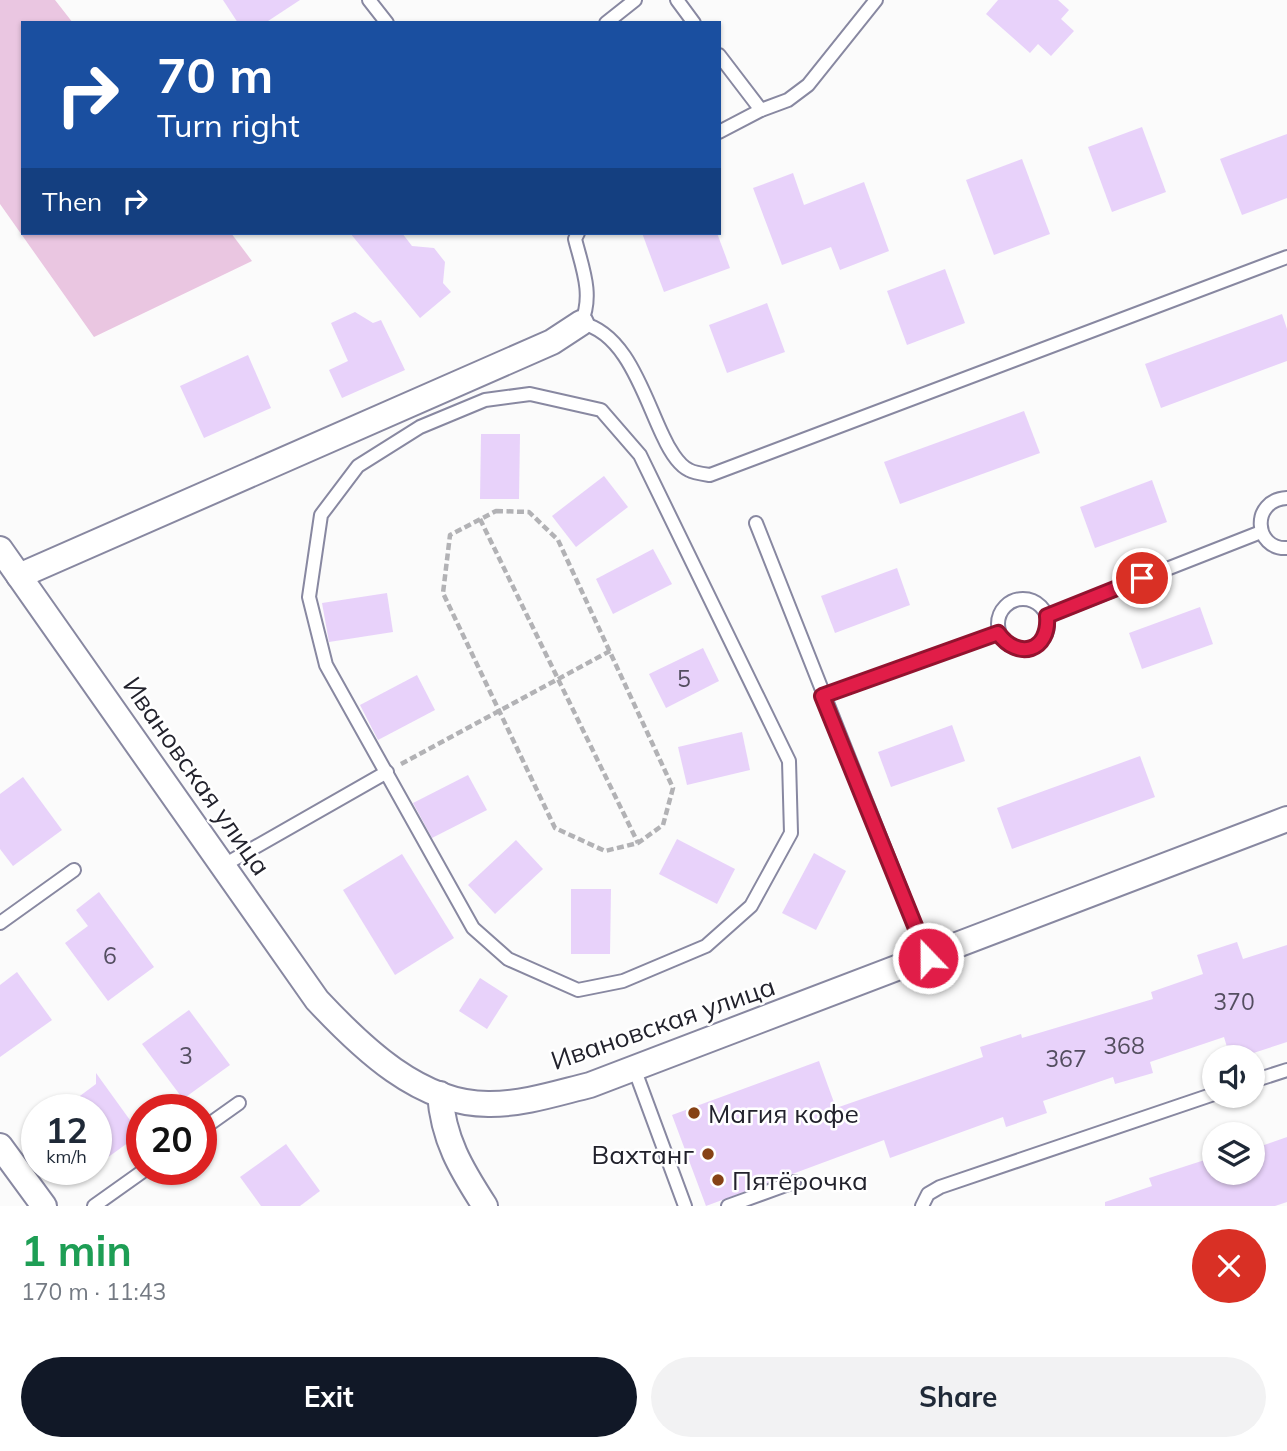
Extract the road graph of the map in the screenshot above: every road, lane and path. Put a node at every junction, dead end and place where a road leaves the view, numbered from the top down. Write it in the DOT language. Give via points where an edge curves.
graph roads {
  1 [pos="369,0"];
  2 [pos="635,0"];
  3 [pos="677,0"];
  4 [pos="876,0"];
  5 [pos="385,21"];
  6 [pos="609,21"];
  7 [pos="693,21"];
  8 [pos="721,58"];
  9 [pos="761,110"];
  10 [pos="721,131"];
  11 [pos="577,235"];
  12 [pos="1287,257"];
  13 [pos="581,323"];
  14 [pos="1287,498"];
  15 [pos="480,519"];
  16 [pos="756,523"];
  17 [pos="1261,532"];
  18 [pos="1287,548"];
  19 [pos="0,549"];
  20 [pos="19,576"];
  21 [pos="1047,616"];
  22 [pos="998,633"];
  23 [pos="610,651"];
  24 [pos="558,680"];
  25 [pos="822,696"];
  26 [pos="499,710"];
  27 [pos="387,772"];
  28 [pos="1287,819"];
  29 [pos="638,844"];
  30 [pos="224,865"];
  31 [pos="74,870"];
  32 [pos="0,923"];
  33 [pos="928,958"];
  34 [pos="634,1069"];
  35 [pos="1287,1070"];
  36 [pos="1265,1078"];
  37 [pos="440,1094"];
  38 [pos="1202,1098"];
  39 [pos="239,1103"];
  40 [pos="217,1119"];
  41 [pos="0,1146"];
  42 [pos="794,1182"];
  43 [pos="126,1183"];
  44 [pos="44,1206"];
  45 [pos="93,1206"];
  46 [pos="485,1206"];
  47 [pos="685,1206"];
  48 [pos="728,1206"];
  49 [pos="922,1206"];
  1 -- 5 [label="lane"];
  2 -- 6 [label="lane"];
  3 -- 7 [label="lane"];
  4 -- 9 [label="lane" via="808,85 788,100"];
  8 -- 9 [label="lane"];
  9 -- 10 [label="lane"];
  11 -- 13 [label="lane" via="588,308"];
  12 -- 13 [label="lane" via="710,475 688,470 669,449 623,355 606,334"];
  13 -- 20 [label="street" via="552,342"];
  14 -- 17 [label="lane" via="1266,506"];
  15 -- 23 [label="path" via="496,511 528,512 558,540"];
  15 -- 24 [label="path"];
  15 -- 26 [label="path" via="450,535 443,593"];
  16 -- 25 [label="lane"];
  17 -- 18 [label="lane" via="1269,543"];
  17 -- 21 [label="lane"];
  19 -- 20 [label="street, Ивановская улица"];
  20 -- 30 [label="street, Ивановская улица"];
  21 -- 22 [label="lane" via="1048,629 1031,649 1018,650"];
  21 -- 22 [label="lane" via="1027,599 1014,600 1003,607"];
  22 -- 25 [label="lane"];
  23 -- 24 [label="path"];
  23 -- 29 [label="path" via="673,788 663,825"];
  24 -- 26 [label="path"];
  24 -- 29 [label="path"];
  25 -- 33 [label="lane"];
  26 -- 27 [label="path"];
  26 -- 29 [label="path" via="555,828 605,850"];
  27 -- 27 [label="lane" via="326,665 309,597 321,515 358,466 419,427 485,400 530,394 601,410 640,455 789,761 791,833 751,906 706,946 623,981 578,990 508,959 473,928"];
  27 -- 30 [label="lane"];
  28 -- 33 [label="street, Ивановская улица"];
  30 -- 37 [label="street, Ивановская улица" via="317,1000 358,1044 402,1075"];
  31 -- 32 [label="lane"];
  33 -- 34 [label="street, Ивановская улица"];
  34 -- 37 [label="street, Ивановская улица" via="590,1085 508,1103 487,1104"];
  34 -- 47 [label="lane"];
  35 -- 36 [label="lane"];
  37 -- 46 [label="street" via="446,1135"];
  38 -- 49 [label="lane" via="940,1187 928,1194"];
  39 -- 40 [label="lane"];
  41 -- 44 [label="street"];
  42 -- 48 [label="lane"];
  43 -- 45 [label="lane"];
}
